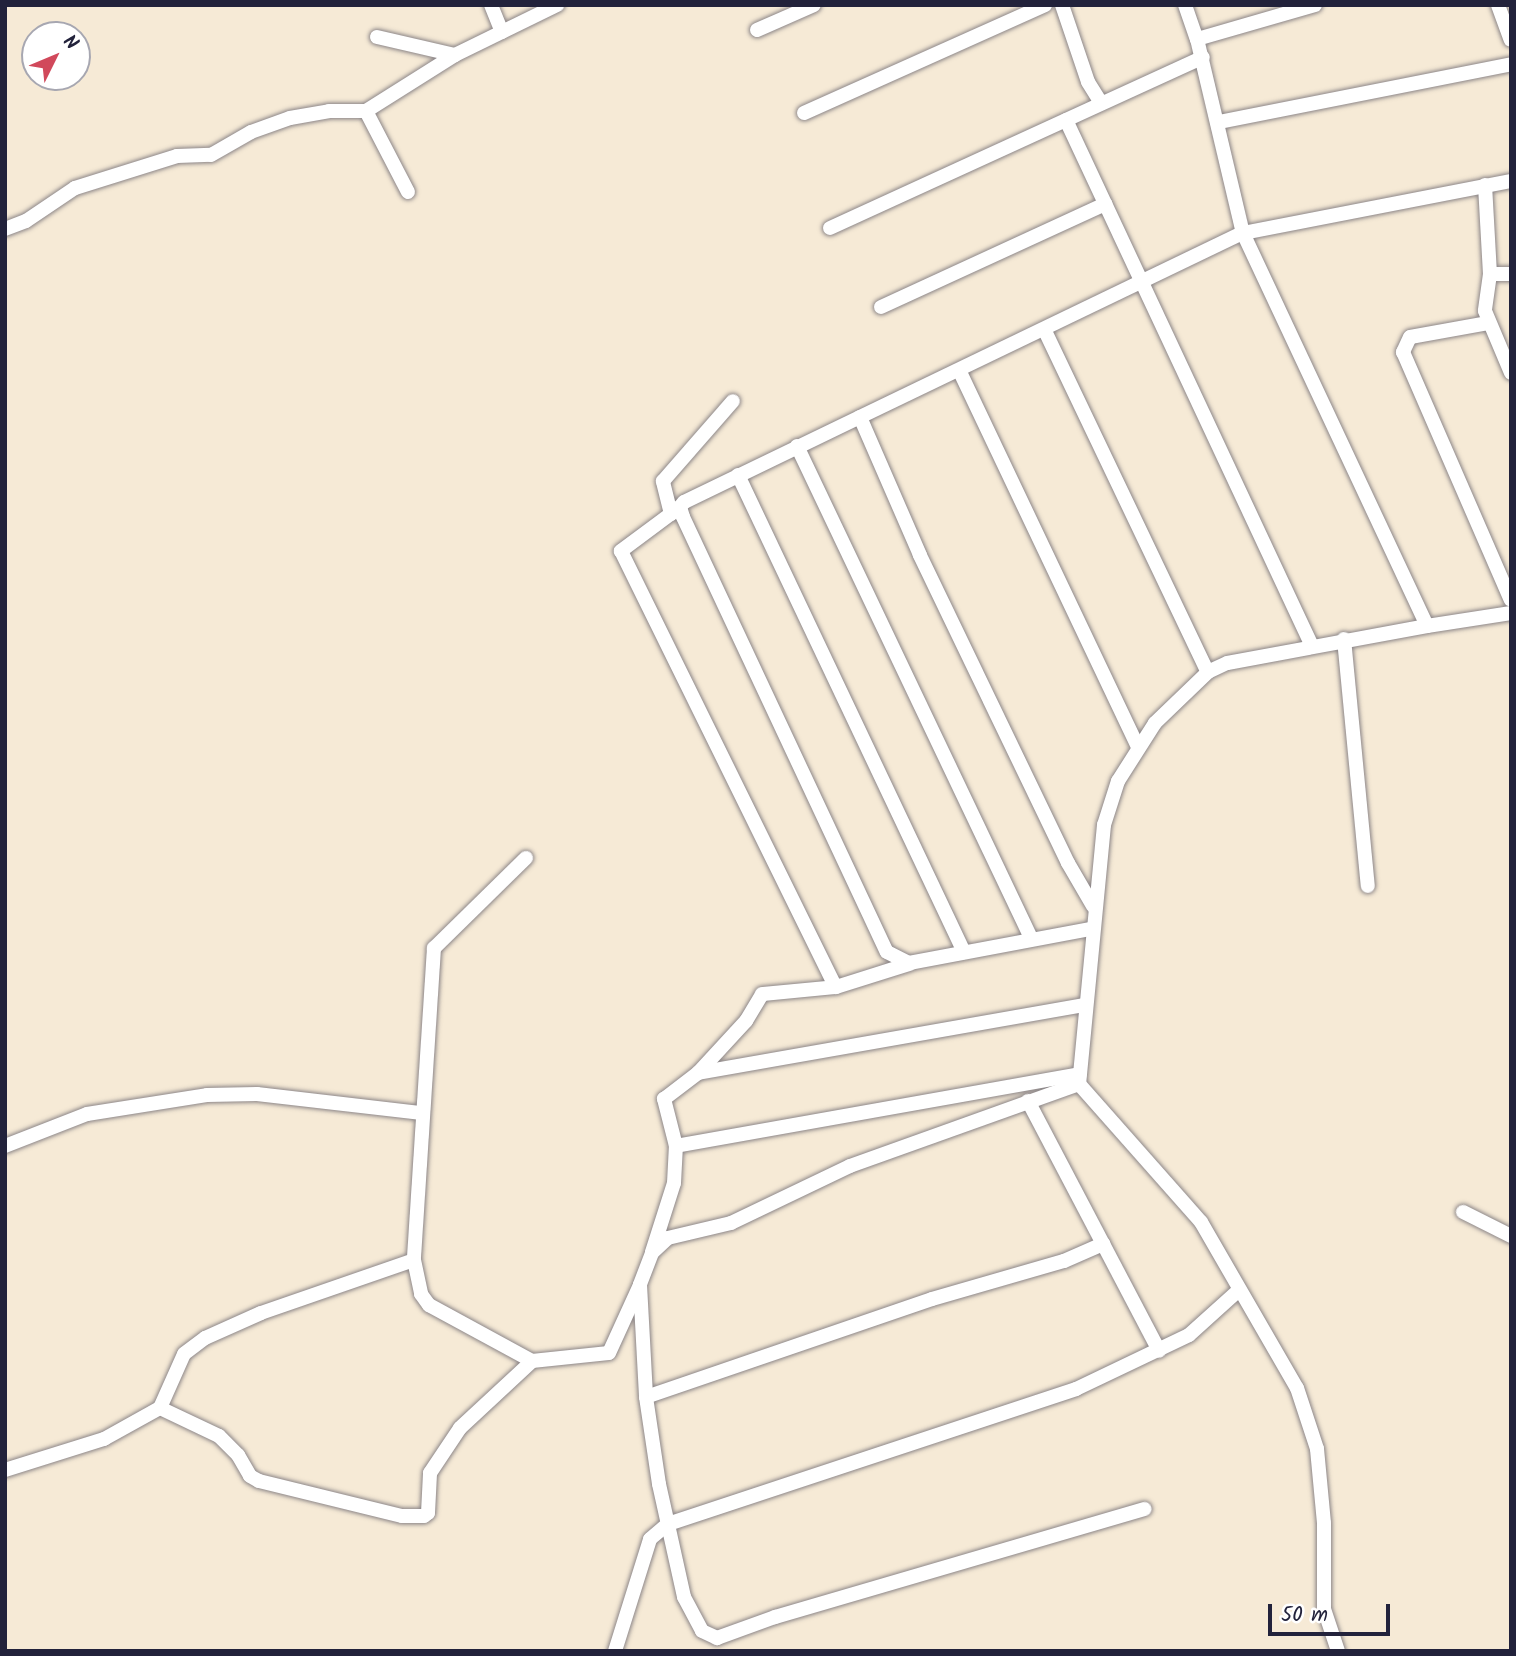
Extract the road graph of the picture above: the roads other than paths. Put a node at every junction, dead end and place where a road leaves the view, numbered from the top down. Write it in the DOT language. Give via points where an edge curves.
graph roads {
  1 [pos="491,5"];
  2 [pos="557,5"];
  3 [pos="814,5"];
  4 [pos="1045,5"];
  5 [pos="1062,5"];
  6 [pos="1185,5"];
  7 [pos="1315,5"];
  8 [pos="1499,5"];
  9 [pos="757,30"];
  10 [pos="502,32"];
  11 [pos="377,37"];
  12 [pos="1197,39"];
  13 [pos="1511,40"];
  14 [pos="455,55"];
  15 [pos="1203,57"];
  16 [pos="1511,64"];
  17 [pos="1101,103"];
  18 [pos="366,111"];
  19 [pos="804,113"];
  20 [pos="1066,120"];
  21 [pos="1219,122"];
  22 [pos="1511,181"];
  23 [pos="1485,186"];
  24 [pos="408,192"];
  25 [pos="1105,204"];
  26 [pos="830,228"];
  27 [pos="5,229"];
  28 [pos="1242,233"];
  29 [pos="1490,274"];
  30 [pos="1511,274"];
  31 [pos="1142,283"];
  32 [pos="881,307"];
  33 [pos="1488,323"];
  34 [pos="1045,331"];
  35 [pos="960,372"];
  36 [pos="1511,373"];
  37 [pos="733,401"];
  38 [pos="860,418"];
  39 [pos="797,446"];
  40 [pos="738,475"];
  41 [pos="675,511"];
  42 [pos="1511,600"];
  43 [pos="1511,614"];
  44 [pos="1427,626"];
  45 [pos="1344,639"];
  46 [pos="1311,644"];
  47 [pos="1208,672"];
  48 [pos="1138,747"];
  49 [pos="526,858"];
  50 [pos="1368,886"];
  51 [pos="1093,906"];
  52 [pos="1091,929"];
  53 [pos="1031,938"];
  54 [pos="964,952"];
  55 [pos="909,963"];
  56 [pos="836,987"];
  57 [pos="1085,1004"];
  58 [pos="698,1073"];
  59 [pos="1080,1079"];
  60 [pos="1028,1101"];
  61 [pos="422,1113"];
  62 [pos="5,1146"];
  63 [pos="676,1146"];
  64 [pos="1463,1212"];
  65 [pos="1511,1236"];
  66 [pos="1102,1244"];
  67 [pos="652,1253"];
  68 [pos="414,1260"];
  69 [pos="640,1285"];
  70 [pos="1239,1290"];
  71 [pos="1159,1351"];
  72 [pos="532,1361"];
  73 [pos="646,1397"];
  74 [pos="160,1408"];
  75 [pos="5,1470"];
  76 [pos="1145,1509"];
  77 [pos="668,1524"];
  78 [pos="615,1651"];
  79 [pos="1338,1651"];
  1 -- 10 [label="street"];
  2 -- 10 [label="street"];
  3 -- 9 [label="street"];
  4 -- 19 [label="street"];
  5 -- 17 [label="street" via="1088,82"];
  6 -- 12 [label="street"];
  7 -- 12 [label="street"];
  8 -- 13 [label="street"];
  10 -- 14 [label="street"];
  11 -- 14 [label="street"];
  12 -- 15 [label="street"];
  14 -- 18 [label="street"];
  15 -- 17 [label="street"];
  15 -- 21 [label="street"];
  16 -- 21 [label="street"];
  17 -- 20 [label="street"];
  18 -- 24 [label="street"];
  18 -- 27 [label="street" via="290,118 251,132 211,155 177,156 75,188 26,221"];
  20 -- 25 [label="street"];
  20 -- 26 [label="street"];
  21 -- 28 [label="street"];
  22 -- 23 [label="street"];
  23 -- 28 [label="street"];
  23 -- 29 [label="street"];
  25 -- 31 [label="street"];
  25 -- 32 [label="street"];
  28 -- 31 [label="street"];
  28 -- 44 [label="street"];
  29 -- 30 [label="street"];
  29 -- 33 [label="street"];
  31 -- 34 [label="street"];
  31 -- 46 [label="street"];
  33 -- 36 [label="street"];
  33 -- 42 [label="street" via="1410,337 1403,352"];
  34 -- 35 [label="street"];
  34 -- 47 [label="street"];
  35 -- 38 [label="street"];
  35 -- 48 [label="street"];
  37 -- 41 [label="street" via="663,481"];
  38 -- 39 [label="street"];
  38 -- 51 [label="street" via="920,555"];
  39 -- 40 [label="street"];
  39 -- 53 [label="street"];
  40 -- 41 [label="street"];
  40 -- 54 [label="street"];
  41 -- 55 [label="street" via="887,952"];
  41 -- 56 [label="street" via="621,551"];
  43 -- 44 [label="street"];
  44 -- 45 [label="street"];
  45 -- 46 [label="street"];
  45 -- 50 [label="street"];
  46 -- 47 [label="street" via="1227,663"];
  47 -- 48 [label="street" via="1155,723"];
  48 -- 51 [label="street" via="1118,781 1104,825"];
  49 -- 61 [label="street" via="434,948"];
  51 -- 52 [label="street"];
  52 -- 53 [label="street"];
  52 -- 57 [label="street"];
  53 -- 54 [label="street"];
  54 -- 55 [label="street"];
  55 -- 56 [label="street"];
  56 -- 58 [label="street" via="762,994 746,1021"];
  57 -- 58 [label="street"];
  57 -- 59 [label="street"];
  58 -- 63 [label="street" via="664,1099"];
  59 -- 60 [label="street"];
  59 -- 63 [label="street"];
  59 -- 70 [label="street" via="1192,1211"];
  60 -- 66 [label="street"];
  60 -- 67 [label="street" via="850,1166 731,1223 668,1238"];
  61 -- 62 [label="street" via="257,1094 207,1095 87,1114"];
  61 -- 68 [label="street"];
  63 -- 67 [label="street" via="674,1183"];
  64 -- 65 [label="street"];
  66 -- 71 [label="street"];
  66 -- 73 [label="street" via="1064,1261 932,1299"];
  67 -- 69 [label="street"];
  68 -- 72 [label="street" via="421,1294 429,1305"];
  68 -- 74 [label="street" via="261,1313 197,1343 184,1354"];
  69 -- 72 [label="street" via="609,1353"];
  69 -- 73 [label="street"];
  70 -- 71 [label="street" via="1189,1335"];
  70 -- 79 [label="street" via="1297,1388 1317,1449 1324,1523 1324,1609"];
  71 -- 77 [label="street" via="1076,1390"];
  72 -- 74 [label="street" via="481,1406 440,1452 430,1473 428,1513 420,1517 259,1481 219,1436"];
  73 -- 77 [label="street"];
  74 -- 75 [label="street" via="104,1440"];
  76 -- 77 [label="street" via="717,1638 702,1631 684,1597"];
  77 -- 78 [label="street" via="650,1539"];
}
